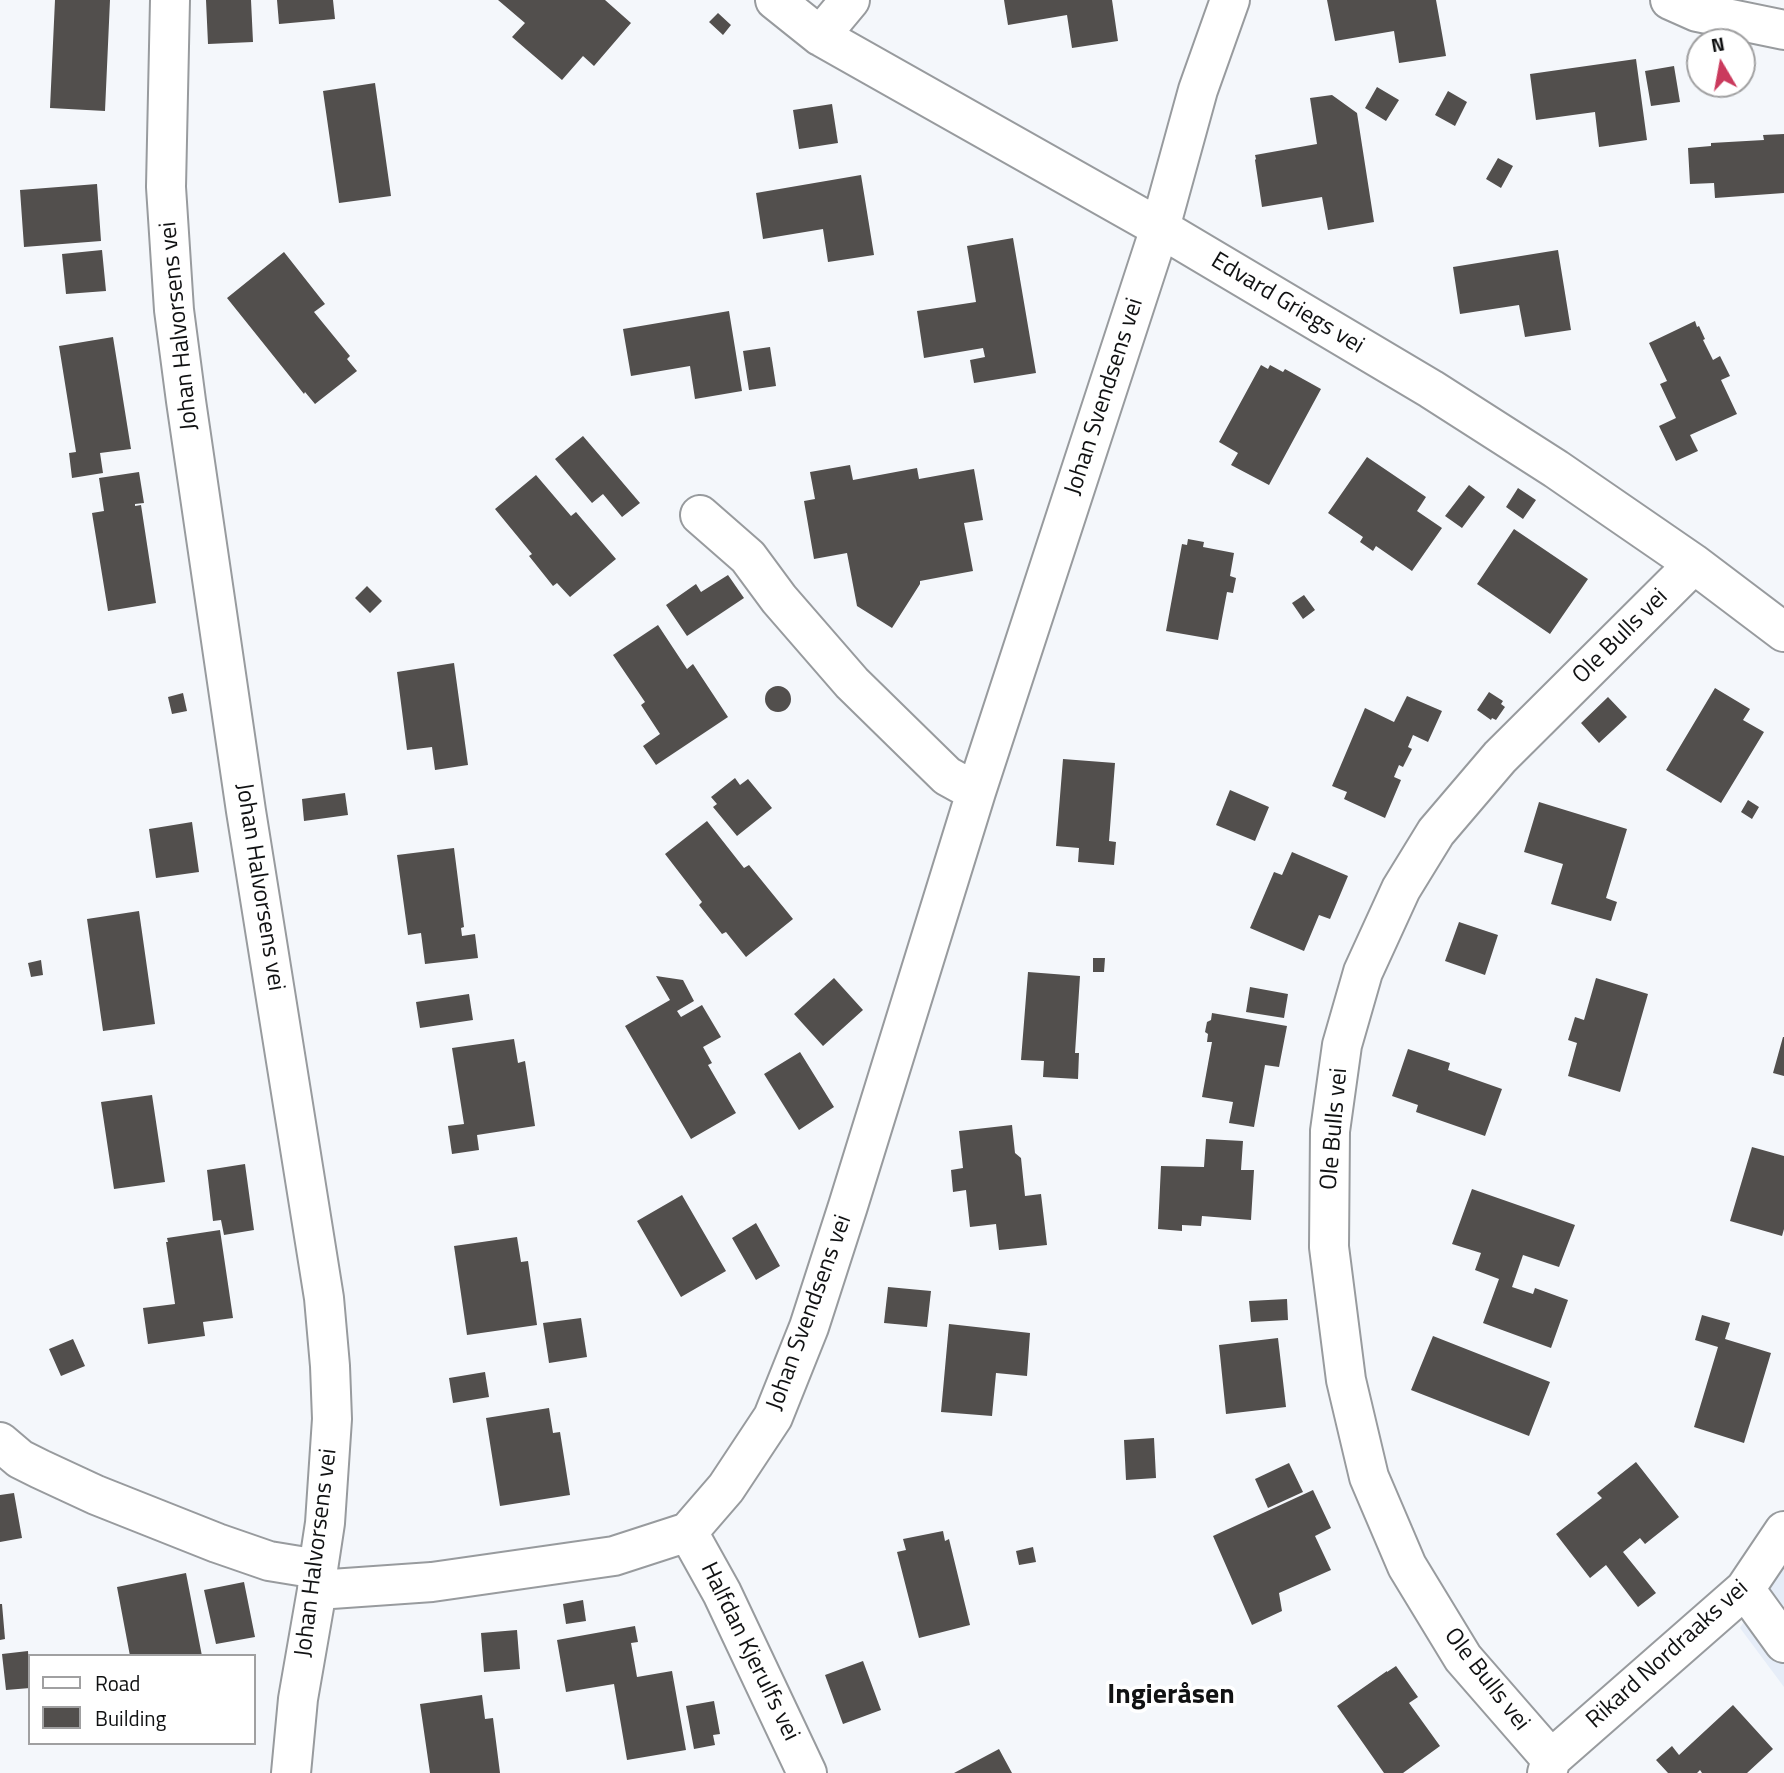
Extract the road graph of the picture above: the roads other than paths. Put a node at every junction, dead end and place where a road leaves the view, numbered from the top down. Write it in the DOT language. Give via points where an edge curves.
graph roads {
  1 [pos="170,0"];
  2 [pos="775,0"];
  3 [pos="850,0"];
  4 [pos="1230,0"];
  5 [pos="1684,6"];
  6 [pos="1784,30"];
  7 [pos="820,36"];
  8 [pos="1160,228"];
  9 [pos="700,515"];
  10 [pos="1694,564"];
  11 [pos="1784,632"];
  12 [pos="976,792"];
  13 [pos="0,1442"];
  14 [pos="1784,1531"];
  15 [pos="688,1532"];
  16 [pos="317,1579"];
  17 [pos="1745,1589"];
  18 [pos="1784,1643"];
  19 [pos="1549,1766"];
  20 [pos="290,1773"];
  21 [pos="807,1773"];
  1 -- 16 [label="street, Johan Halvorsens vei" via="166,187 174,310 246,811 324,1298 332,1419"];
  2 -- 7 [label="street, Edvard Griegs vei"];
  3 -- 7 [label="street"];
  4 -- 8 [label="street, Johan Svendsens vei" via="1198,90"];
  5 -- 6 [label="street"];
  7 -- 8 [label="street, Edvard Griegs vei"];
  8 -- 10 [label="street, Edvard Griegs vei" via="1431,389"];
  8 -- 12 [label="street, Johan Svendsens vei"];
  9 -- 12 [label="street" via="748,557 852,684 947,776"];
  10 -- 11 [label="street, Edvard Griegs vei"];
  10 -- 19 [label="street, Ole Bulls vei" via="1500,757 1436,832 1401,889 1363,972 1342,1045 1330,1131 1328,1247 1346,1380 1369,1477 1407,1566 1463,1658"];
  12 -- 15 [label="street, Johan Svendsens vei" via="809,1327 773,1417 726,1489"];
  13 -- 16 [label="street" via="20,1459 96,1495"];
  14 -- 17 [label="street, Rikard Nordraaks vei"];
  15 -- 16 [label="street" via="614,1556 432,1582"];
  15 -- 21 [label="street, Halfdan Kjerulfs vei"];
  16 -- 20 [label="street, Johan Halvorsens vei"];
  17 -- 18 [label="street"];
  17 -- 19 [label="street, Rikard Nordraaks vei"];
}
